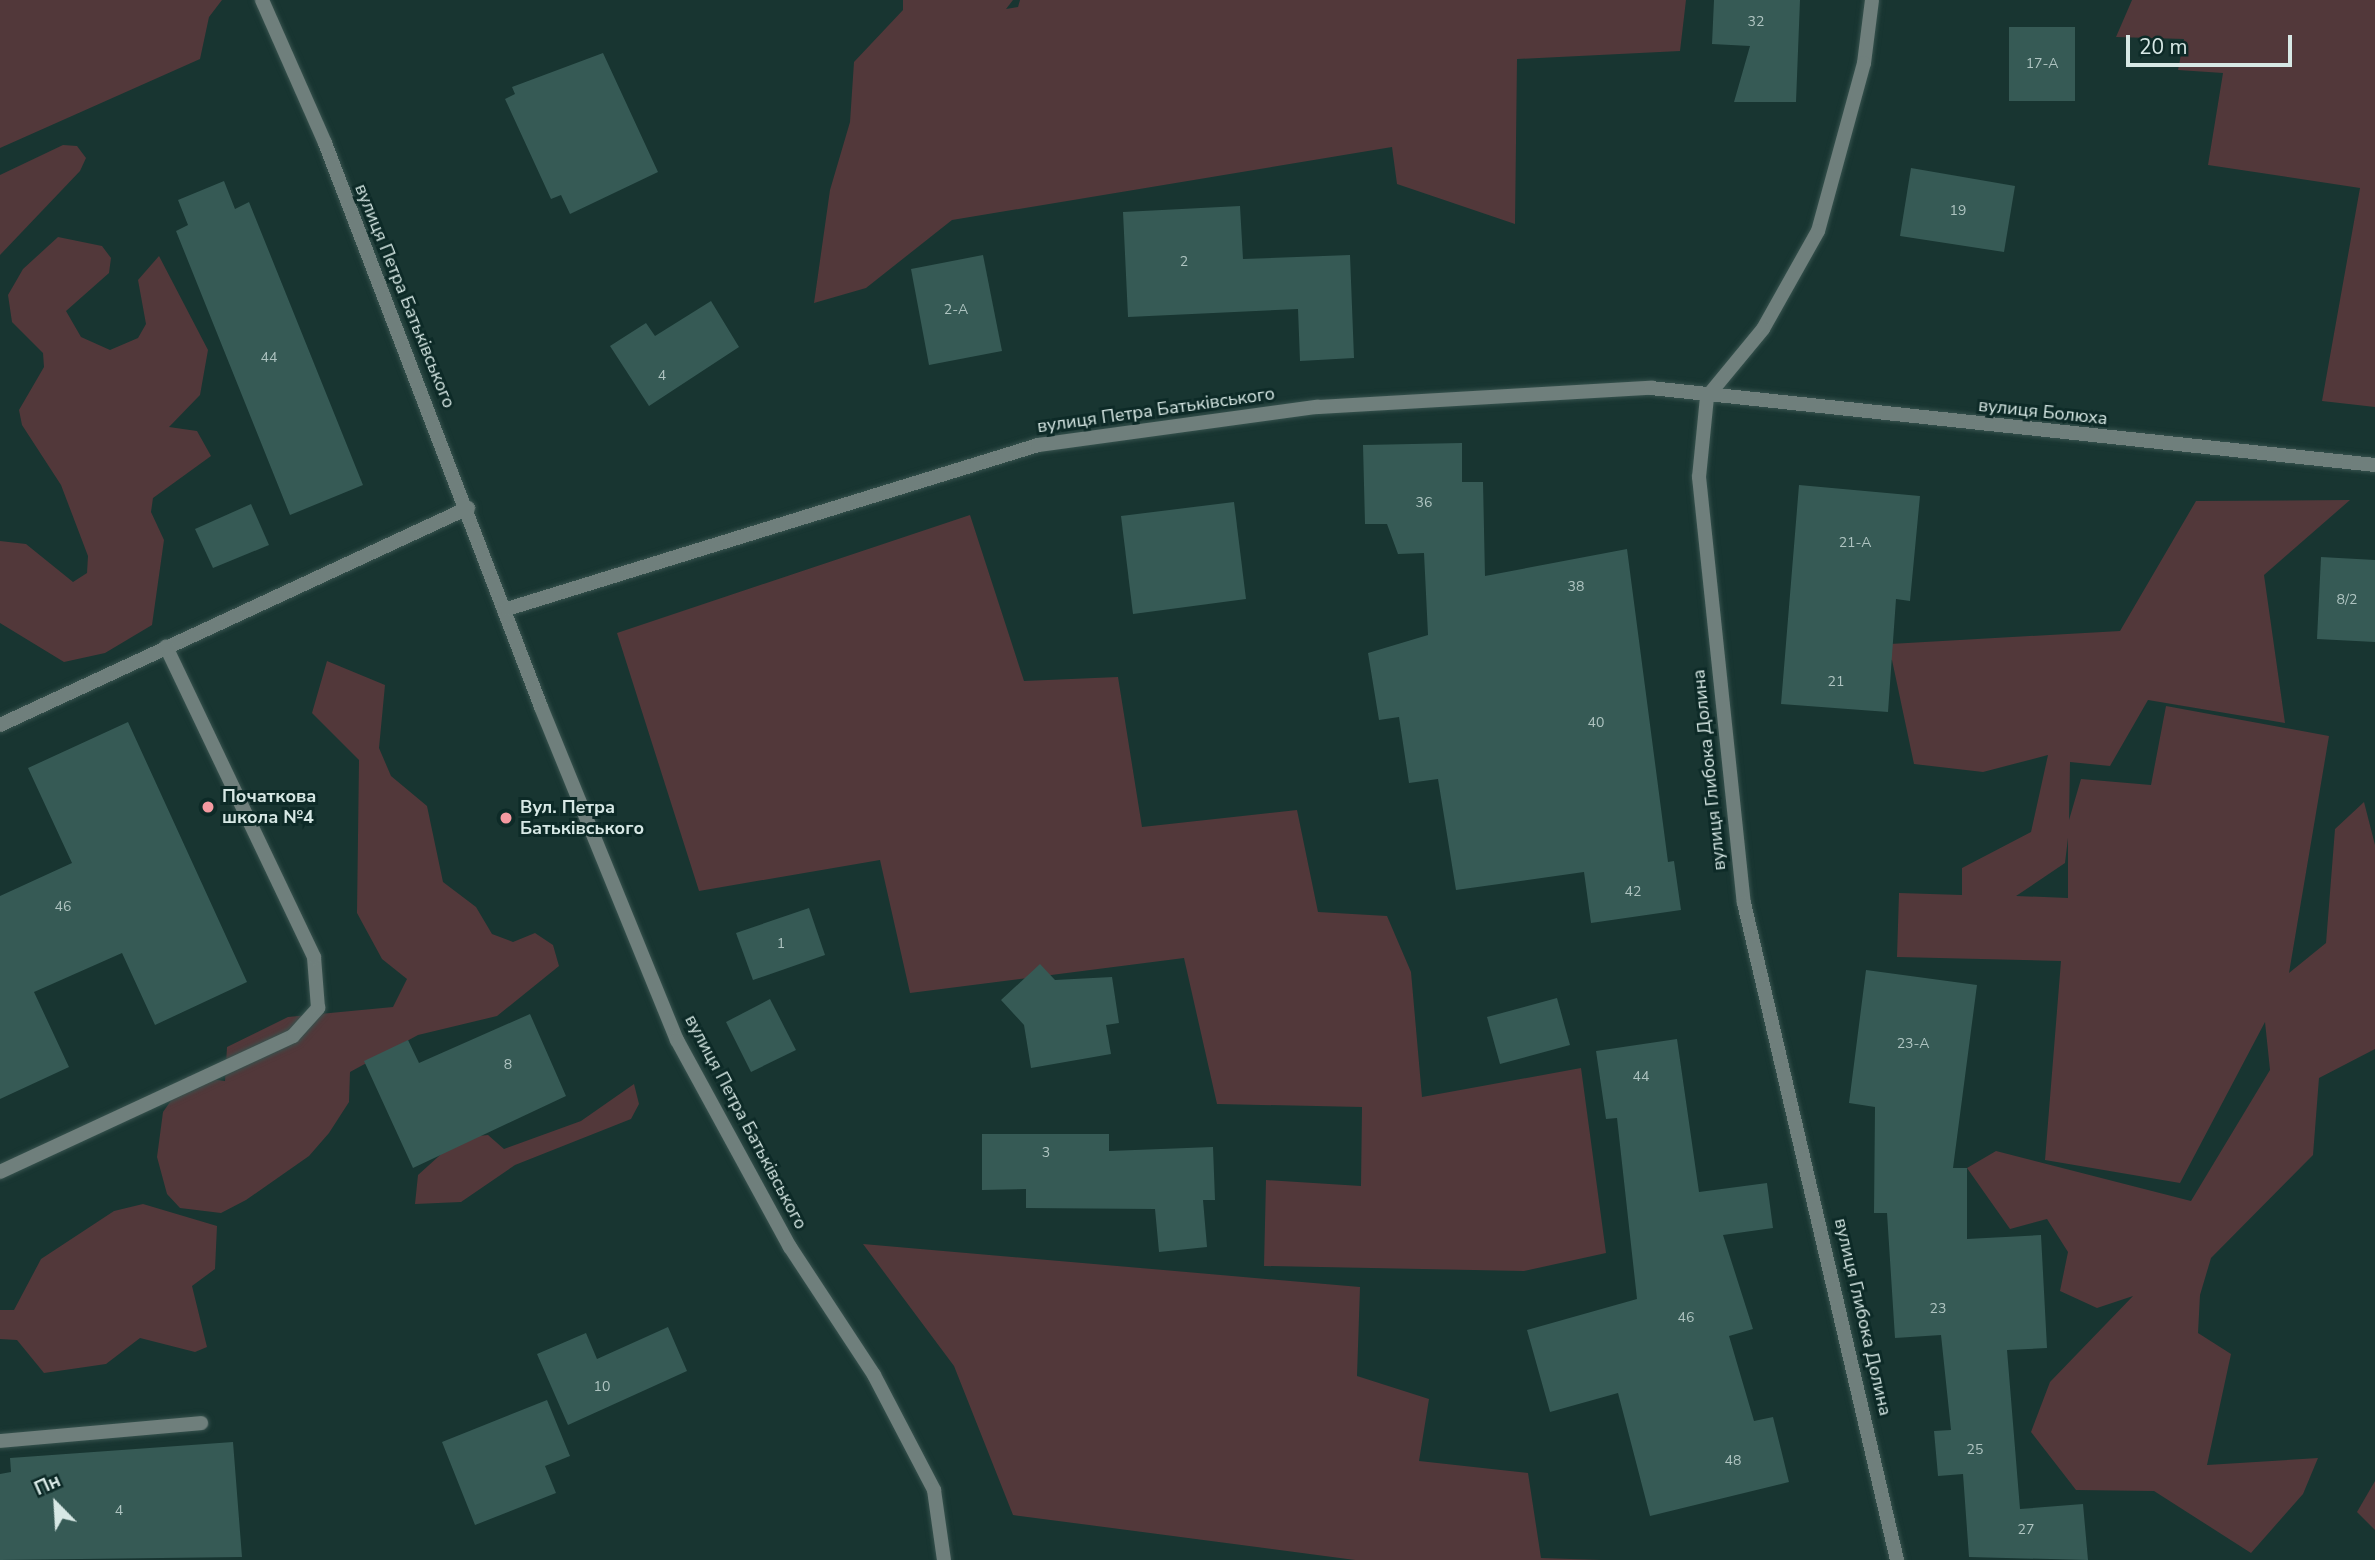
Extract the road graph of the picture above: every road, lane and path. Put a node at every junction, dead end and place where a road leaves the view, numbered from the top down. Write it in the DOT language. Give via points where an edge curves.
graph roads {
  1 [pos="262,0"];
  2 [pos="1872,0"];
  3 [pos="1707,397"];
  4 [pos="2375,465"];
  5 [pos="468,508"];
  6 [pos="508,609"];
  7 [pos="166,647"];
  8 [pos="0,725"];
  9 [pos="0,1172"];
  10 [pos="201,1423"];
  11 [pos="0,1441"];
  12 [pos="944,1560"];
  13 [pos="1897,1560"];
  1 -- 5 [label="street, вулиця Петра Батьківського"];
  2 -- 3 [label="street" via="1864,63 1818,231 1763,329"];
  3 -- 4 [label="street, вулиця Болюха"];
  3 -- 6 [label="street, вулиця Петра Батьківського" via="1651,388 1317,407 1038,445"];
  3 -- 13 [label="street, вулиця Глибока Долина" via="1699,477 1705,578 1744,903"];
  5 -- 6 [label="street, вулиця Петра Батьківського"];
  5 -- 7 [label="street"];
  6 -- 12 [label="street, вулиця Петра Батьківського" via="541,707 677,1040 790,1247 874,1375 934,1490"];
  7 -- 8 [label="street"];
  7 -- 9 [label="street" via="314,957 318,1008 293,1036"];
  10 -- 11 [label="street"];
}
